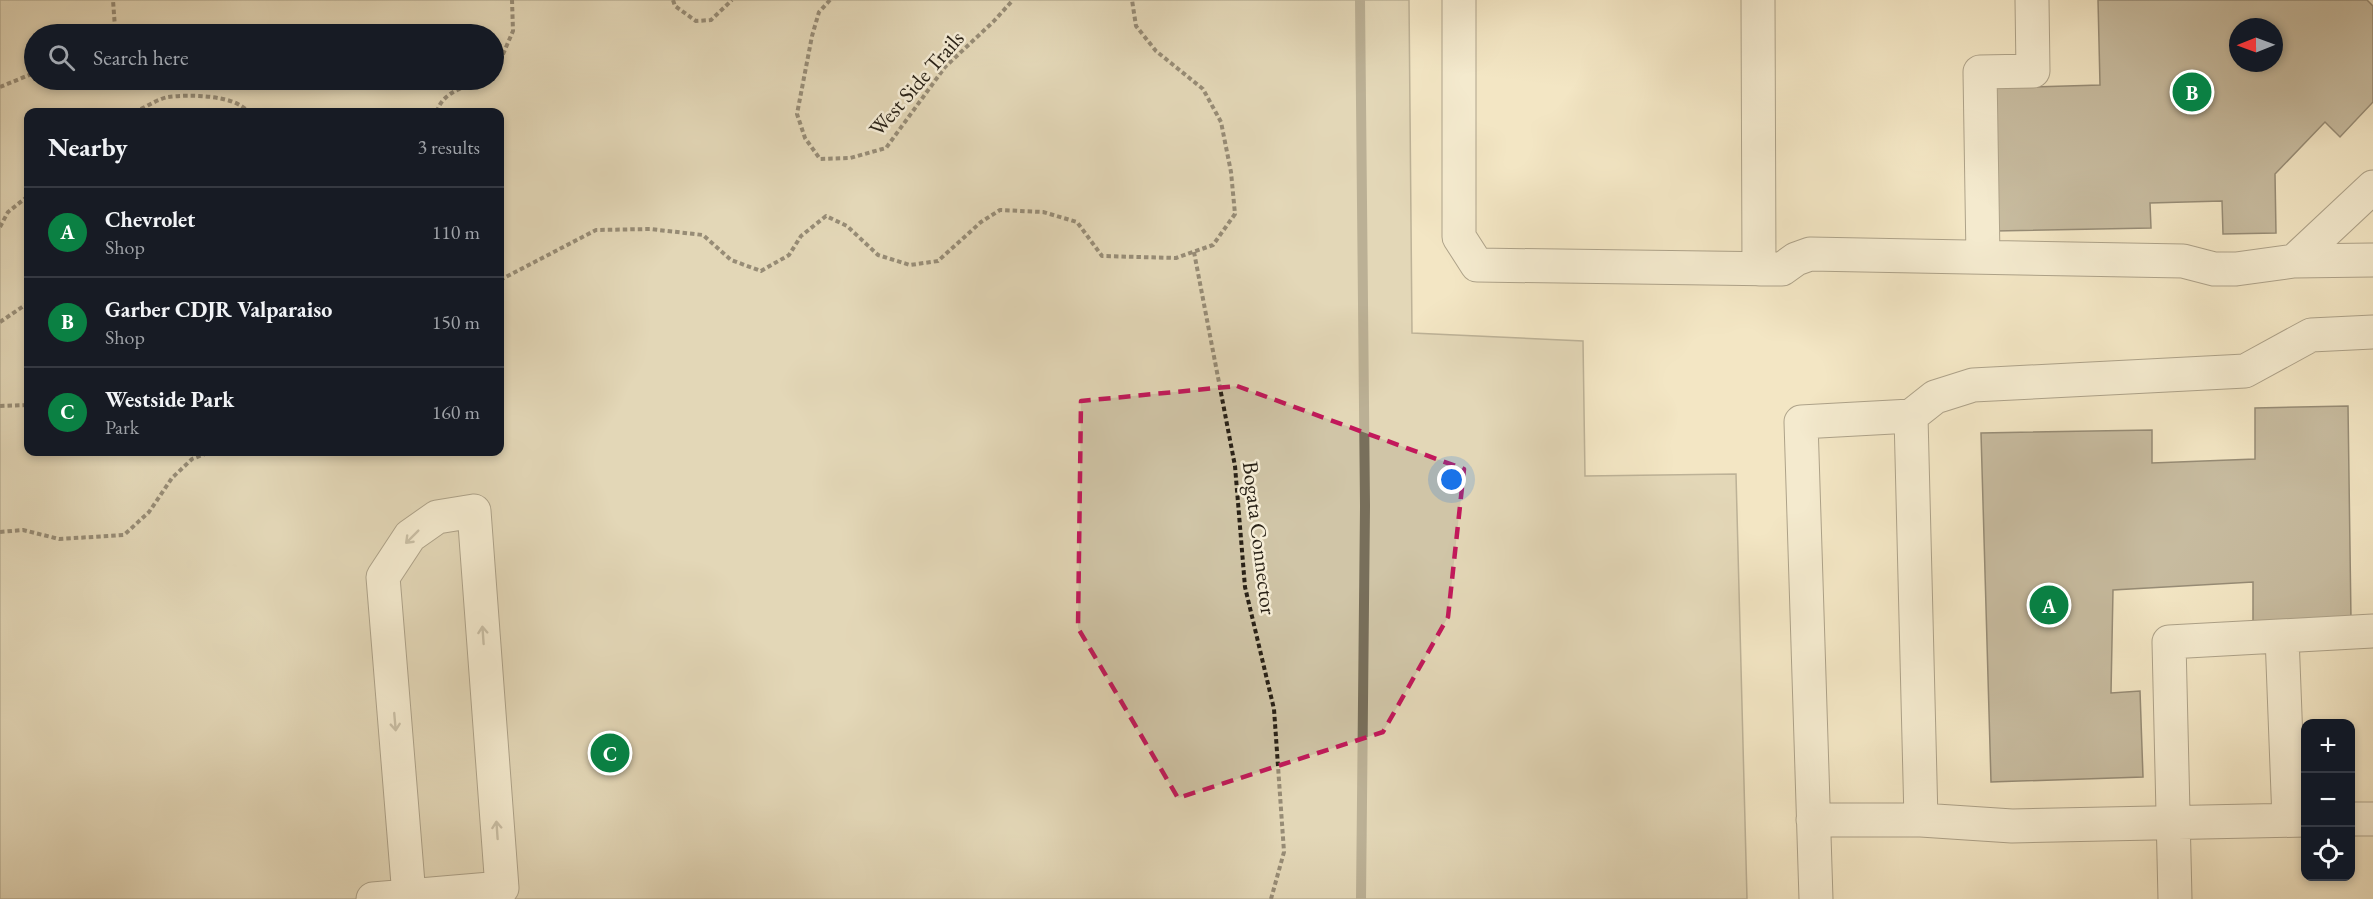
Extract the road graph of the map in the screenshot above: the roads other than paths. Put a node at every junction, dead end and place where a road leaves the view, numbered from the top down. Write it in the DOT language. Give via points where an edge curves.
graph roads {
  1 [pos="1459,0"];
  2 [pos="1758,0"];
  3 [pos="2032,0"];
  4 [pos="2373,187"];
  5 [pos="1983,257"];
  6 [pos="2373,260"];
  7 [pos="2294,261"];
  8 [pos="1759,269"];
  9 [pos="2373,332"];
  10 [pos="1911,416"];
  11 [pos="2373,631"];
  12 [pos="2282,636"];
  13 [pos="2355,819"];
  14 [pos="2373,819"];
  15 [pos="1813,820"];
  16 [pos="1921,820"];
  17 [pos="2297,820"];
  18 [pos="2174,823"];
  19 [pos="409,896"];
  20 [pos="373,899"];
  21 [pos="1816,899"];
  22 [pos="2175,899"];
  1 -- 8 [label="lane" via="1459,237 1477,265"];
  2 -- 8 [label="lane"];
  3 -- 5 [label="lane" via="2033,71 1980,72"];
  4 -- 7 [label="lane"];
  5 -- 7 [label="lane" via="2183,261 2214,269"];
  5 -- 8 [label="lane" via="1810,254 1782,269"];
  6 -- 7 [label="lane"];
  9 -- 10 [label="lane" via="2311,335 2245,371 1972,385 1935,397"];
  10 -- 15 [label="lane" via="1802,422"];
  10 -- 16 [label="lane"];
  11 -- 12 [label="lane"];
  12 -- 17 [label="lane"];
  12 -- 18 [label="lane" via="2169,642"];
  13 -- 14 [label="lane"];
  15 -- 16 [label="lane"];
  15 -- 21 [label="lane"];
  16 -- 18 [label="lane" via="2012,826"];
  17 -- 18 [label="lane"];
  18 -- 22 [label="lane"];
  19 -- 19 [label="lane, one-way" via="502,888 474,511 437,517 410,536 383,578"];
  19 -- 20 [label="lane"];
}
